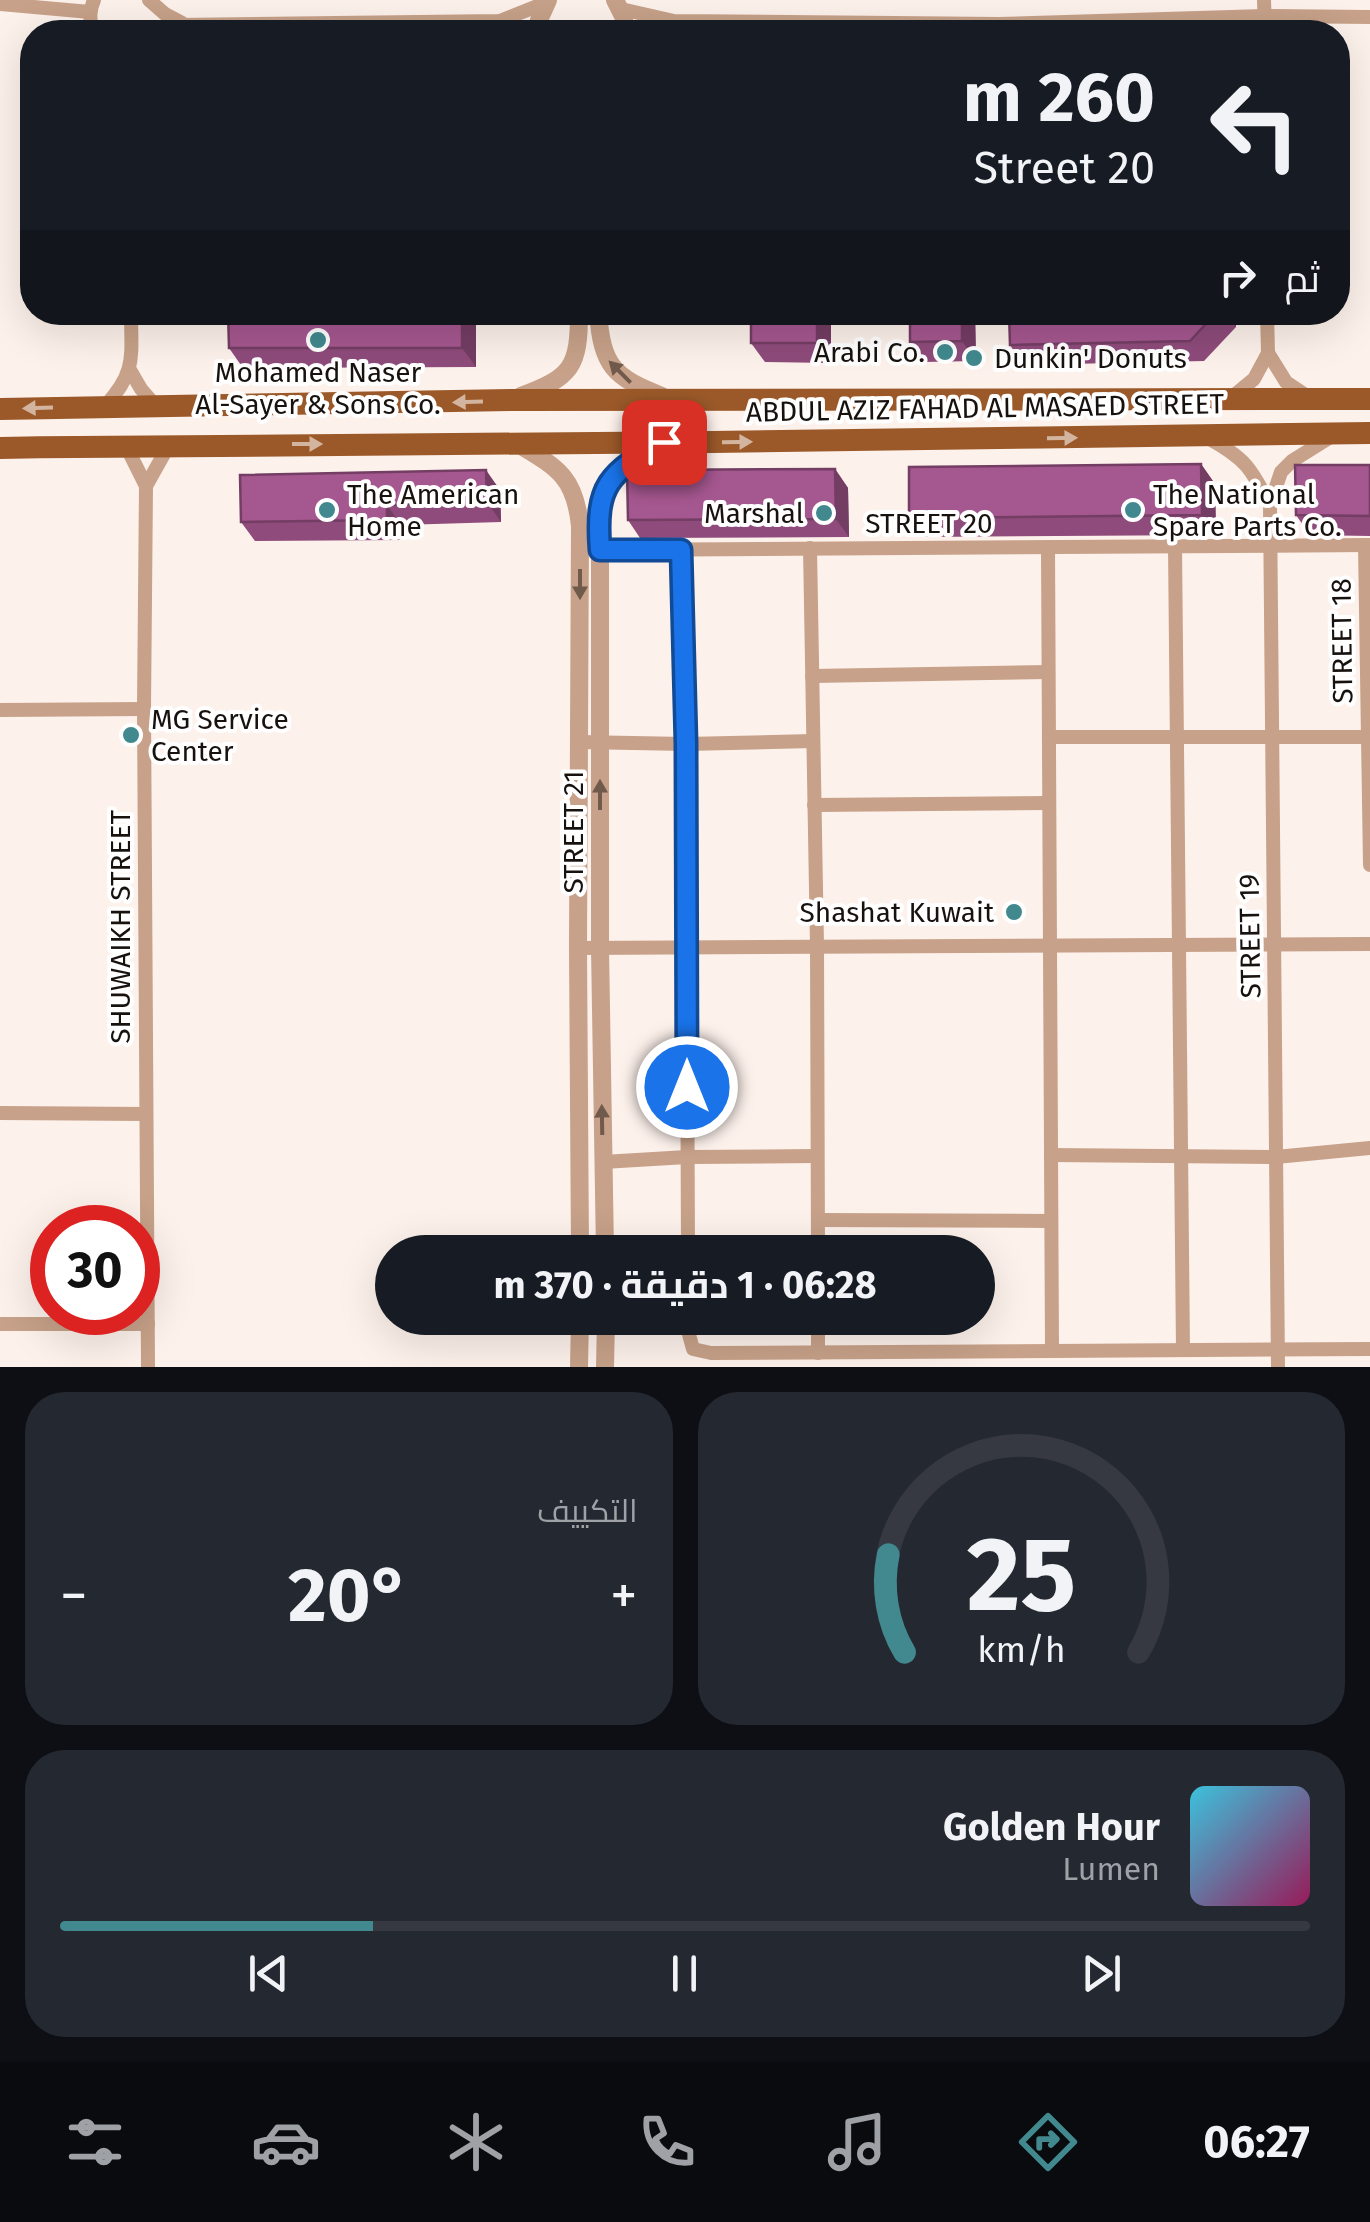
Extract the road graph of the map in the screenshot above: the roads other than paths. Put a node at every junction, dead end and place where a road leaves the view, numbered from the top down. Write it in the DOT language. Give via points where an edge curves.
graph roads {
  1 [pos="148,0"];
  2 [pos="547,2"];
  3 [pos="92,3"];
  4 [pos="0,4"];
  5 [pos="618,5"];
  6 [pos="1370,17"];
  7 [pos="177,20"];
  8 [pos="500,20"];
  9 [pos="667,20"];
  10 [pos="1325,20"];
  11 [pos="131,325"];
  12 [pos="579,325"];
  13 [pos="600,325"];
  14 [pos="1267,325"];
  15 [pos="1268,354"];
  16 [pos="130,370"];
  17 [pos="1370,398"];
  18 [pos="1312,399"];
  19 [pos="510,400"];
  20 [pos="1228,400"];
  21 [pos="677,402"];
  22 [pos="409,403"];
  23 [pos="155,405"];
  24 [pos="105,406"];
  25 [pos="0,409"];
  26 [pos="1370,433"];
  27 [pos="1336,434"];
  28 [pos="1202,436"];
  29 [pos="664,442"];
  30 [pos="238,444"];
  31 [pos="518,444"];
  32 [pos="169,445"];
  33 [pos="126,446"];
  34 [pos="0,448"];
  35 [pos="146,486"];
  36 [pos="1270,504"];
  37 [pos="1368,545"];
  38 [pos="1175,546"];
  39 [pos="1270,546"];
  40 [pos="1048,547"];
  41 [pos="810,548"];
  42 [pos="600,550"];
  43 [pos="681,550"];
  44 [pos="1048,672"];
  45 [pos="812,676"];
  46 [pos="0,710"];
  47 [pos="144,710"];
  48 [pos="1048,737"];
  49 [pos="1177,737"];
  50 [pos="1272,737"];
  51 [pos="1369,737"];
  52 [pos="579,742"];
  53 [pos="813,742"];
  54 [pos="600,743"];
  55 [pos="686,744"];
  56 [pos="1049,803"];
  57 [pos="814,805"];
  58 [pos="1370,865"];
  59 [pos="1276,944"];
  60 [pos="1370,944"];
  61 [pos="1180,945"];
  62 [pos="817,946"];
  63 [pos="1051,946"];
  64 [pos="686,947"];
  65 [pos="578,948"];
  66 [pos="600,948"];
  67 [pos="0,1113"];
  68 [pos="146,1114"];
  69 [pos="1370,1148"];
  70 [pos="817,1156"];
  71 [pos="1051,1156"];
  72 [pos="1181,1156"];
  73 [pos="687,1157"];
  74 [pos="1276,1157"];
  75 [pos="603,1162"];
  76 [pos="147,1205"];
  77 [pos="818,1220"];
  78 [pos="1052,1221"];
  79 [pos="580,1235"];
  80 [pos="604,1235"];
  81 [pos="688,1235"];
  82 [pos="818,1235"];
  83 [pos="0,1324"];
  84 [pos="30,1324"];
  85 [pos="148,1335"];
  86 [pos="580,1335"];
  87 [pos="606,1335"];
  88 [pos="689,1335"];
  89 [pos="818,1335"];
  90 [pos="1370,1349"];
  91 [pos="1183,1350"];
  92 [pos="1278,1350"];
  93 [pos="1052,1351"];
  94 [pos="818,1352"];
  95 [pos="148,1367"];
  96 [pos="579,1367"];
  97 [pos="605,1367"];
  98 [pos="1278,1367"];
  1 -- 7 [label="street"];
  2 -- 8 [label="street"];
  3 -- 4 [label="street"];
  5 -- 9 [label="street"];
  6 -- 10 [label="street"];
  11 -- 16 [label="street"];
  12 -- 19 [label="street" via="566,374"];
  21 -- 13 [label="street, one-way" via="617,372 604,352"];
  14 -- 15 [label="street"];
  15 -- 18 [label="street" via="1286,382"];
  15 -- 20 [label="street" via="1254,379"];
  16 -- 23 [label="street"];
  16 -- 24 [label="street"];
  17 -- 18 [label="main road, ABDUL AZIZ FAHAD AL MASAED STREET"];
  18 -- 20 [label="main road, ABDUL AZIZ FAHAD AL MASAED STREET"];
  19 -- 21 [label="main road, ABDUL AZIZ FAHAD AL MASAED STREET"];
  19 -- 22 [label="main road, ABDUL AZIZ FAHAD AL MASAED STREET, one-way"];
  20 -- 21 [label="main road, ABDUL AZIZ FAHAD AL MASAED STREET"];
  22 -- 23 [label="main road, ABDUL AZIZ FAHAD AL MASAED STREET"];
  22 -- 30 [label="main road" via="377,416 236,417 227,420 223,434"];
  23 -- 24 [label="main road, ABDUL AZIZ FAHAD AL MASAED STREET"];
  24 -- 25 [label="main road, ABDUL AZIZ FAHAD AL MASAED STREET, one-way"];
  26 -- 27 [label="main road, ABDUL AZIZ FAHAD AL MASAED STREET"];
  27 -- 28 [label="main road, ABDUL AZIZ FAHAD AL MASAED STREET"];
  27 -- 36 [label="street, STREET 19" via="1281,472"];
  29 -- 28 [label="main road, ABDUL AZIZ FAHAD AL MASAED STREET, one-way"];
  28 -- 36 [label="street" via="1246,463"];
  29 -- 31 [label="main road, ABDUL AZIZ FAHAD AL MASAED STREET"];
  29 -- 42 [label="street, STREET 21" via="624,465 602,493"];
  30 -- 31 [label="main road, ABDUL AZIZ FAHAD AL MASAED STREET, one-way"];
  30 -- 32 [label="main road, ABDUL AZIZ FAHAD AL MASAED STREET"];
  31 -- 52 [label="street, STREET 21, one-way" via="552,465 577,502"];
  32 -- 33 [label="main road, ABDUL AZIZ FAHAD AL MASAED STREET"];
  32 -- 35 [label="street, SHUWAIKH STREET"];
  33 -- 34 [label="main road, ABDUL AZIZ FAHAD AL MASAED STREET"];
  33 -- 35 [label="street, SHUWAIKH STREET"];
  35 -- 47 [label="street, SHUWAIKH STREET"];
  36 -- 39 [label="street, STREET 19"];
  37 -- 39 [label="street, STREET 18"];
  37 -- 51 [label="street, STREET 18"];
  38 -- 39 [label="street, STREET 20"];
  38 -- 40 [label="street, STREET 20"];
  38 -- 49 [label="street"];
  39 -- 50 [label="street, STREET 19"];
  40 -- 41 [label="street, STREET 20"];
  40 -- 44 [label="street"];
  41 -- 43 [label="street, STREET 20"];
  41 -- 45 [label="street"];
  42 -- 43 [label="street, STREET 20"];
  42 -- 54 [label="street, STREET 21"];
  43 -- 55 [label="street"];
  44 -- 45 [label="street"];
  44 -- 48 [label="street"];
  45 -- 53 [label="street"];
  46 -- 47 [label="street"];
  47 -- 68 [label="street, SHUWAIKH STREET"];
  48 -- 49 [label="street"];
  48 -- 56 [label="street"];
  49 -- 50 [label="street"];
  49 -- 61 [label="street"];
  50 -- 51 [label="street, STREET 18"];
  50 -- 59 [label="street, STREET 19"];
  51 -- 58 [label="street, STREET 18"];
  52 -- 54 [label="street"];
  52 -- 65 [label="street, STREET 21"];
  53 -- 55 [label="street"];
  53 -- 57 [label="street"];
  54 -- 55 [label="street"];
  66 -- 54 [label="street, STREET 21, one-way"];
  55 -- 64 [label="street"];
  56 -- 57 [label="street"];
  56 -- 63 [label="street"];
  57 -- 62 [label="street"];
  59 -- 60 [label="street"];
  59 -- 61 [label="street"];
  59 -- 74 [label="street, STREET 19"];
  61 -- 63 [label="street"];
  61 -- 72 [label="street"];
  62 -- 63 [label="street"];
  62 -- 64 [label="street"];
  62 -- 70 [label="street"];
  63 -- 71 [label="street"];
  64 -- 66 [label="street"];
  64 -- 73 [label="street"];
  65 -- 66 [label="street"];
  65 -- 79 [label="street, STREET 21"];
  75 -- 66 [label="street, STREET 21, one-way"];
  67 -- 68 [label="street"];
  68 -- 76 [label="street, SHUWAIKH STREET"];
  69 -- 74 [label="street"];
  70 -- 73 [label="street"];
  70 -- 77 [label="street"];
  71 -- 72 [label="street"];
  71 -- 78 [label="street"];
  72 -- 74 [label="street"];
  72 -- 91 [label="street"];
  73 -- 75 [label="street"];
  73 -- 81 [label="street"];
  74 -- 92 [label="street, STREET 19"];
  75 -- 80 [label="street, STREET 21"];
  77 -- 78 [label="street"];
  77 -- 82 [label="street"];
  78 -- 93 [label="street"];
  83 -- 84 [label="street"];
  85 -- 95 [label="street, SHUWAIKH STREET"];
  86 -- 96 [label="street"];
  87 -- 97 [label="street"];
  88 -- 94 [label="street" via="692,1349 712,1352"];
  89 -- 94 [label="street"];
  90 -- 92 [label="street"];
  91 -- 92 [label="street"];
  91 -- 93 [label="street"];
  92 -- 98 [label="street, STREET 19"];
  93 -- 94 [label="street"];
}
